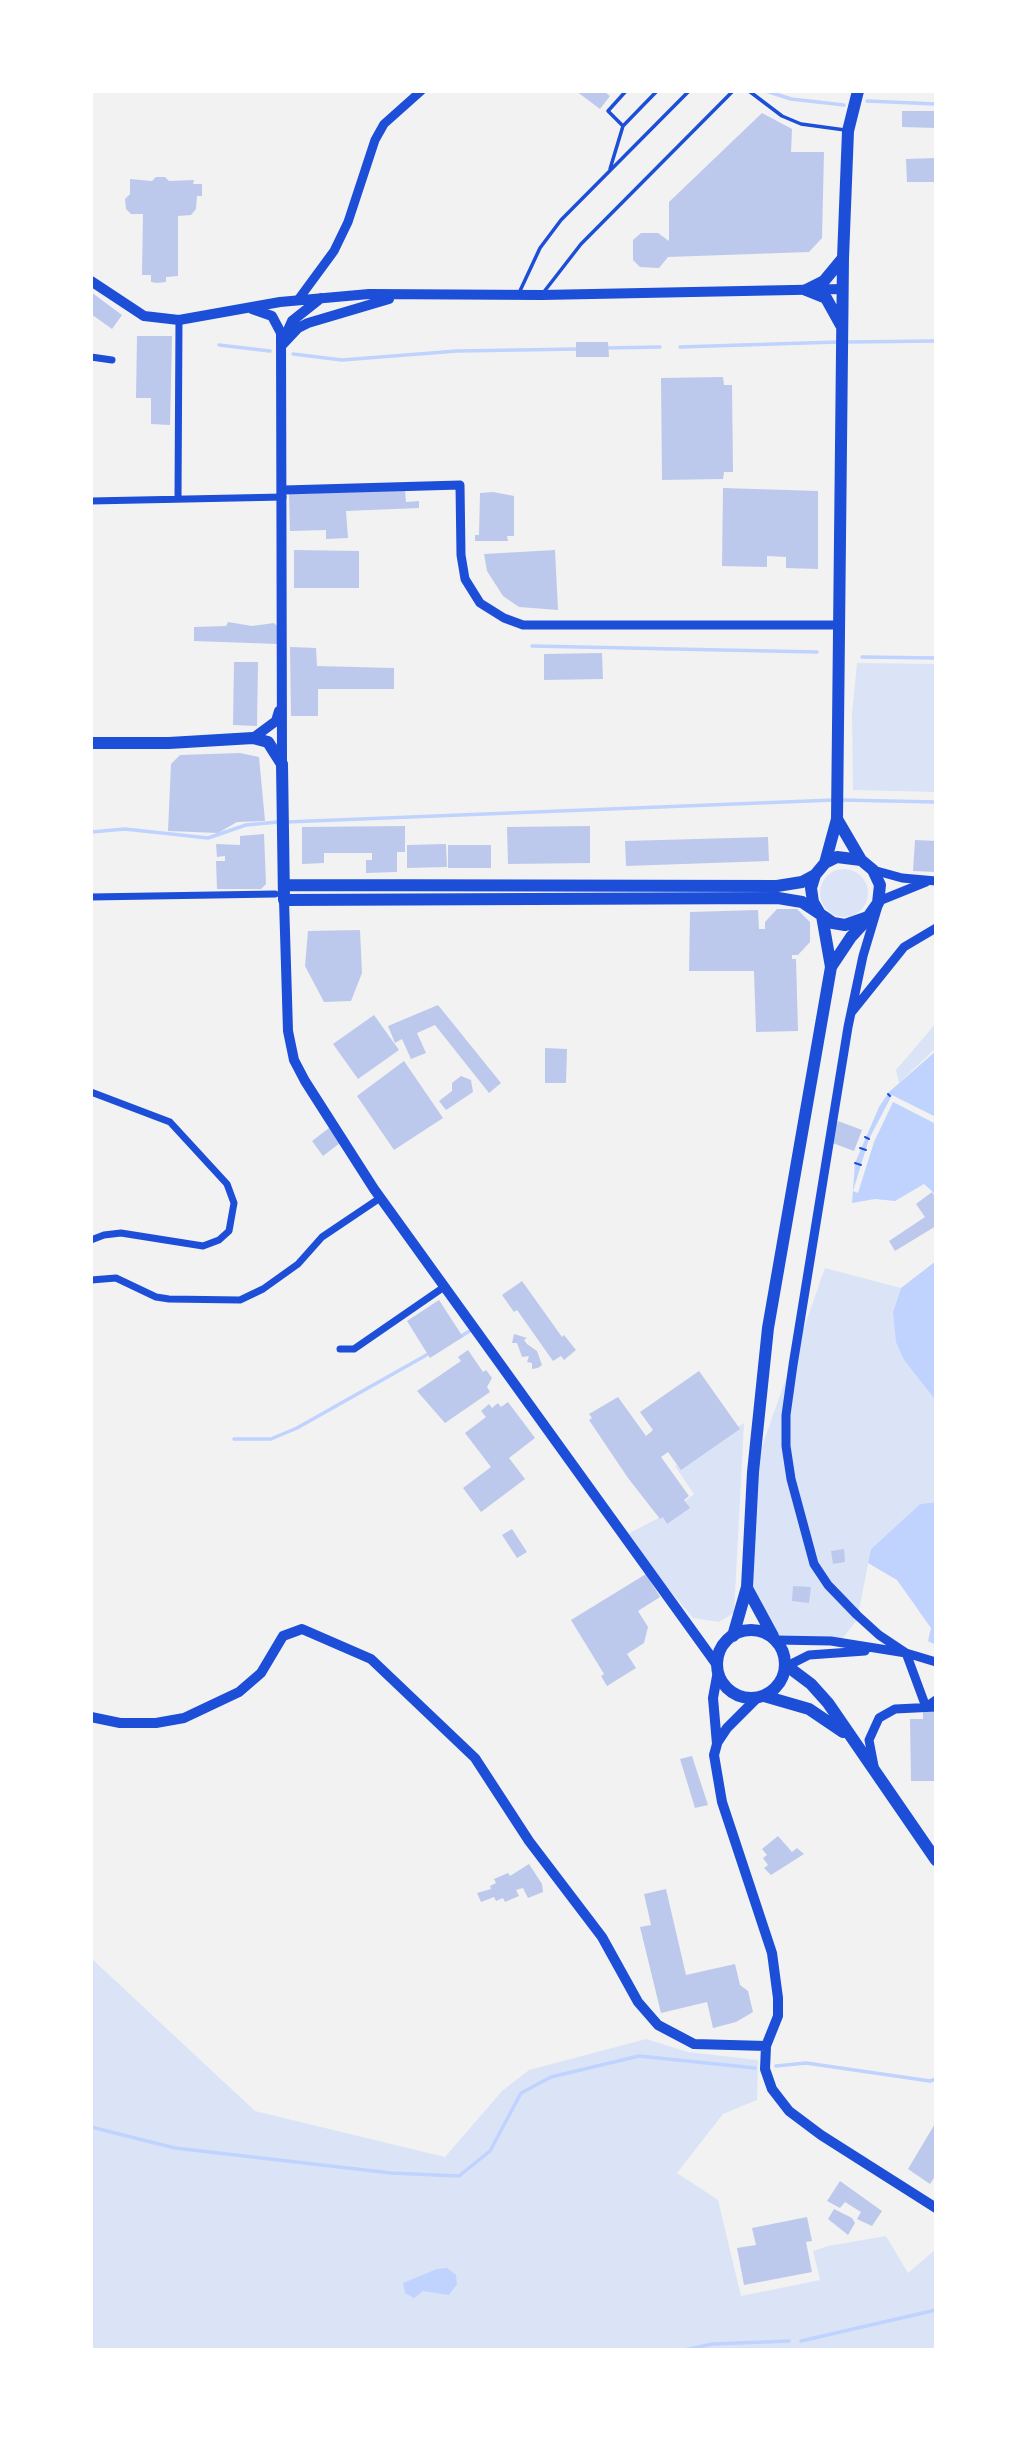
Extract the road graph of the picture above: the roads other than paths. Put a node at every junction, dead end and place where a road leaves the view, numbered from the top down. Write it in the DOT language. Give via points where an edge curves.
graph roads {
  1 [pos="421,91"];
  2 [pos="626,91"];
  3 [pos="657,91"];
  4 [pos="689,91"];
  5 [pos="733,91"];
  6 [pos="749,91"];
  7 [pos="858,91"];
  8 [pos="623,125"];
  9 [pos="849,131"];
  10 [pos="609,171"];
  11 [pos="843,258"];
  12 [pos="91,281"];
  13 [pos="806,289"];
  14 [pos="843,289"];
  15 [pos="519,293"];
  16 [pos="406,294"];
  17 [pos="542,295"];
  18 [pos="321,298"];
  19 [pos="298,300"];
  20 [pos="250,308"];
  21 [pos="179,320"];
  22 [pos="842,328"];
  23 [pos="282,345"];
  24 [pos="91,358"];
  25 [pos="111,360"];
  26 [pos="284,493"];
  27 [pos="178,498"];
  28 [pos="91,501"];
  29 [pos="838,625"];
  30 [pos="281,705"];
  31 [pos="253,738"];
  32 [pos="91,743"];
  33 [pos="282,764"];
  34 [pos="837,814"];
  35 [pos="861,860"];
  36 [pos="825,863"];
  37 [pos="873,870"];
  38 [pos="814,875"];
  39 [pos="933,880"];
  40 [pos="281,893"];
  41 [pos="91,897"];
  42 [pos="879,902"];
  43 [pos="821,915"];
  44 [pos="868,917"];
  45 [pos="936,928"];
  46 [pos="831,967"];
  47 [pos="850,1014"];
  48 [pos="91,1092"];
  49 [pos="380,1198"];
  50 [pos="91,1240"];
  51 [pos="91,1280"];
  52 [pos="444,1287"];
  53 [pos="341,1349"];
  54 [pos="747,1587"];
  55 [pos="733,1636"];
  56 [pos="776,1640"];
  57 [pos="877,1650"];
  58 [pos="906,1653"];
  59 [pos="936,1662"];
  60 [pos="787,1666"];
  61 [pos="717,1668"];
  62 [pos="760,1697"];
  63 [pos="936,1700"];
  64 [pos="931,1707"];
  65 [pos="91,1717"];
  66 [pos="855,1741"];
  67 [pos="717,1744"];
  68 [pos="874,1767"];
  69 [pos="936,1860"];
  70 [pos="766,2046"];
  71 [pos="936,2208"];
  1 -- 19 [label="street" via="394,114 375,140 348,222 334,251"];
  2 -- 8 [label="lane" via="608,111"];
  3 -- 8 [label="lane"];
  4 -- 10 [label="lane"];
  5 -- 17 [label="lane" via="581,244"];
  6 -- 9 [label="lane" via="801,124"];
  7 -- 9 [label="main road"];
  8 -- 10 [label="lane"];
  9 -- 11 [label="main road"];
  10 -- 15 [label="lane" via="547,238"];
  11 -- 13 [label="main road" via="824,281"];
  11 -- 14 [label="main road"];
  12 -- 21 [label="main road" via="144,316"];
  13 -- 14 [label="main road"];
  13 -- 17 [label="main road"];
  13 -- 22 [label="main road" via="826,299"];
  14 -- 22 [label="main road"];
  15 -- 16 [label="main road"];
  15 -- 17 [label="main road"];
  16 -- 18 [label="main road"];
  16 -- 23 [label="main road" via="308,323"];
  18 -- 19 [label="main road"];
  18 -- 23 [label="main road" via="292,321"];
  19 -- 20 [label="main road"];
  20 -- 21 [label="main road"];
  20 -- 23 [label="main road" via="272,316"];
  21 -- 27 [label="street"];
  22 -- 29 [label="main road"];
  23 -- 26 [label="main road"];
  24 -- 25 [label="street"];
  26 -- 27 [label="street"];
  26 -- 29 [label="street" via="460,485 465,579 480,603 513,622 548,626"];
  26 -- 30 [label="main road"];
  27 -- 28 [label="street"];
  29 -- 34 [label="main road"];
  30 -- 31 [label="main road" via="276,721"];
  30 -- 33 [label="main road"];
  31 -- 32 [label="main road"];
  31 -- 33 [label="main road" via="268,742"];
  33 -- 40 [label="main road"];
  34 -- 35 [label="main road"];
  34 -- 36 [label="main road"];
  35 -- 36 [label="main road" via="837,857"];
  35 -- 37 [label="main road"];
  36 -- 38 [label="main road"];
  37 -- 39 [label="street"];
  37 -- 42 [label="main road" via="880,884"];
  38 -- 40 [label="main road" via="776,886"];
  38 -- 43 [label="main road" via="813,902"];
  39 -- 42 [label="street"];
  40 -- 41 [label="street"];
  40 -- 43 [label="main road" via="778,898 802,902"];
  40 -- 49 [label="main road" via="288,1031 294,1060"];
  42 -- 44 [label="main road"];
  42 -- 47 [label="street"];
  43 -- 44 [label="main road" via="845,925"];
  43 -- 46 [label="main road"];
  44 -- 46 [label="main road"];
  45 -- 47 [label="street" via="904,947"];
  46 -- 54 [label="main road" via="768,1328"];
  47 -- 58 [label="street" via="791,1378 786,1446 814,1564 857,1615"];
  48 -- 50 [label="street" via="170,1122 227,1184 234,1203 229,1231 203,1246 121,1233"];
  49 -- 51 [label="street" via="323,1237 289,1270 240,1300 169,1299 116,1278"];
  49 -- 52 [label="main road"];
  52 -- 53 [label="street" via="354,1349"];
  52 -- 61 [label="main road"];
  54 -- 55 [label="main road"];
  54 -- 56 [label="main road"];
  55 -- 56 [label="main road" via="755,1630"];
  55 -- 61 [label="main road" via="721,1648"];
  56 -- 57 [label="street" via="831,1641"];
  56 -- 60 [label="main road"];
  57 -- 58 [label="street"];
  57 -- 60 [label="street" via="809,1655"];
  58 -- 59 [label="street"];
  58 -- 64 [label="street"];
  60 -- 62 [label="main road" via="779,1684"];
  60 -- 66 [label="main road" via="811,1684"];
  61 -- 62 [label="main road" via="728,1689 746,1698"];
  61 -- 67 [label="main road" via="713,1698"];
  62 -- 66 [label="main road" via="809,1709"];
  62 -- 67 [label="main road"];
  63 -- 64 [label="street"];
  64 -- 68 [label="street" via="895,1709 879,1718 869,1740"];
  65 -- 70 [label="main road" via="120,1723 184,1718 239,1692 261,1673 283,1636 302,1629 371,1659 474,1758 529,1841 602,1937 634,1995 658,2025 694,2044"];
  66 -- 68 [label="main road"];
  67 -- 70 [label="main road" via="714,1755 722,1802 772,1953 778,2016"];
  68 -- 69 [label="main road"];
  70 -- 71 [label="main road" via="765,2069 772,2089 789,2111"];
}
